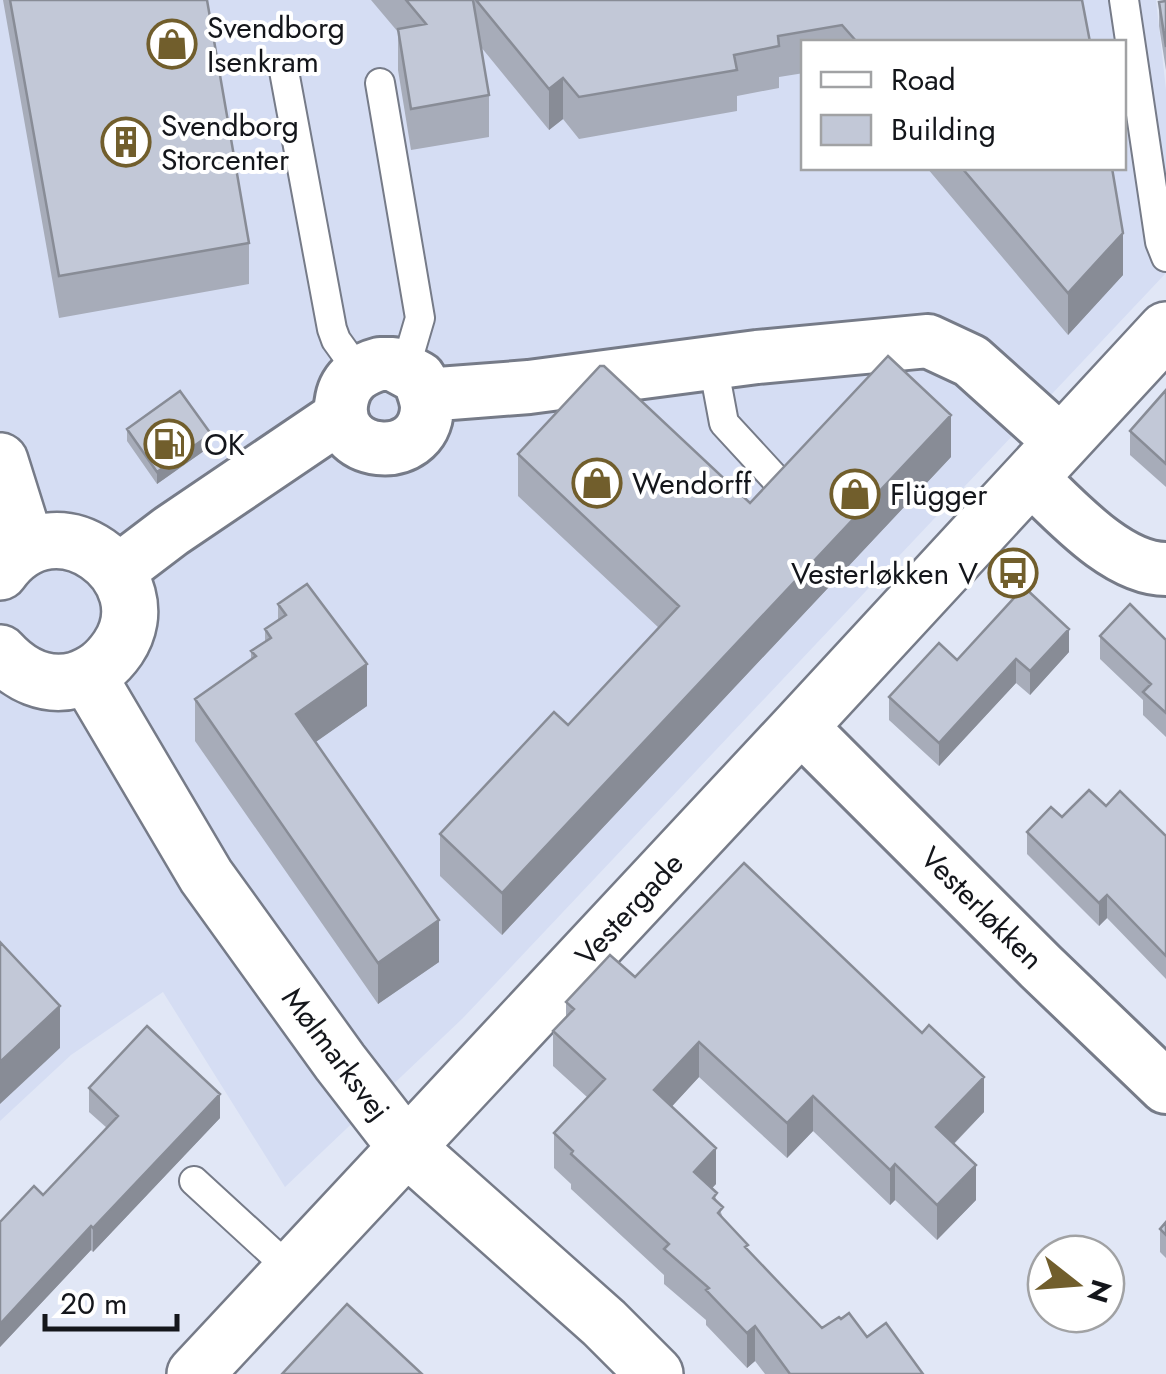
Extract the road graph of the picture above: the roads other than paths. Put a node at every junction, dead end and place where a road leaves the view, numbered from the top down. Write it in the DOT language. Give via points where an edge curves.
graph roads {
  1 [pos="1124,0"];
  2 [pos="284,71"];
  3 [pos="380,83"];
  4 [pos="1166,256"];
  5 [pos="1166,330"];
  6 [pos="714,364"];
  7 [pos="382,388"];
  8 [pos="1046,459"];
  9 [pos="0,461"];
  10 [pos="782,486"];
  11 [pos="14,560"];
  12 [pos="1166,568"];
  13 [pos="117,572"];
  14 [pos="0,653"];
  15 [pos="88,676"];
  16 [pos="800,726"];
  17 [pos="1166,1087"];
  18 [pos="406,1146"];
  19 [pos="194,1181"];
  20 [pos="291,1270"];
  21 [pos="195,1374"];
  22 [pos="655,1374"];
  1 -- 4 [label="lane"];
  2 -- 7 [label="lane" via="332,329 342,350"];
  3 -- 7 [label="lane" via="420,318"];
  5 -- 8 [label="street, Vestergade"];
  6 -- 7 [label="street" via="529,388"];
  6 -- 8 [label="street" via="928,340 971,361"];
  6 -- 10 [label="lane" via="724,423"];
  7 -- 13 [label="street"];
  8 -- 12 [label="street" via="1104,546"];
  8 -- 16 [label="street, Vestergade"];
  9 -- 11 [label="street"];
  11 -- 13 [label="street" via="47,541 67,541 86,546"];
  13 -- 15 [label="street" via="127,594 122,642"];
  14 -- 15 [label="street" via="28,676 48,682"];
  15 -- 18 [label="street, Mølmarksvej" via="206,876"];
  16 -- 17 [label="street, Vesterløkken"];
  16 -- 18 [label="street, Vestergade"];
  18 -- 20 [label="street, Vestergade"];
  18 -- 22 [label="street, Mølmarksvej"];
  19 -- 20 [label="lane"];
  20 -- 21 [label="street, Vestergade"];
}
